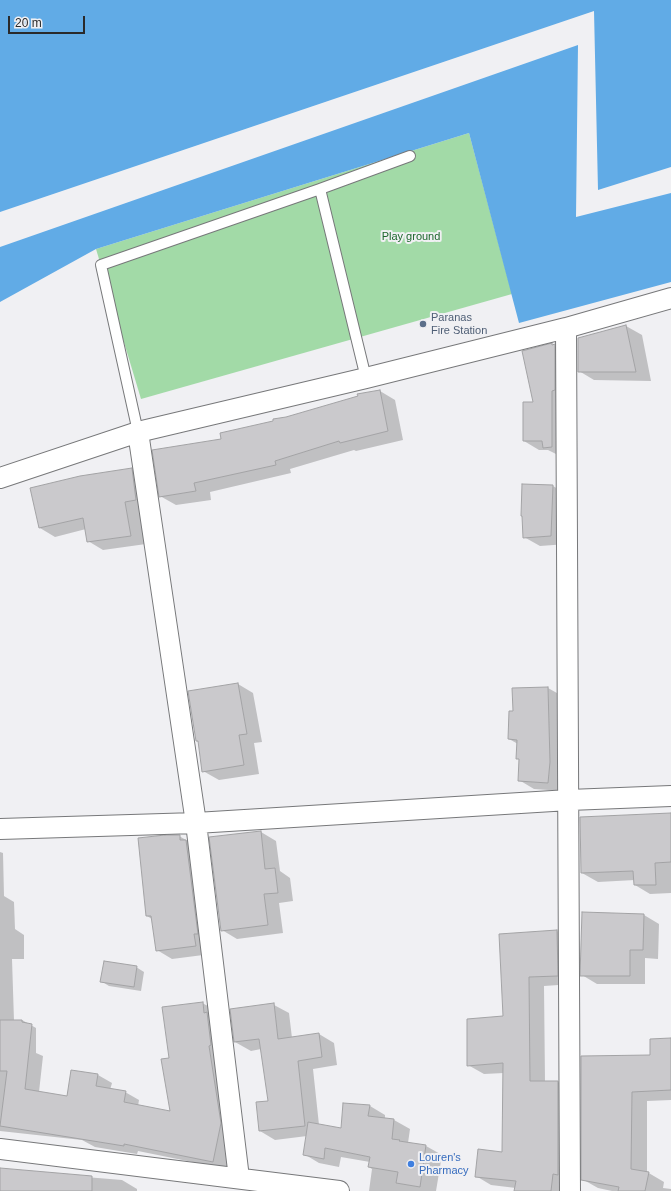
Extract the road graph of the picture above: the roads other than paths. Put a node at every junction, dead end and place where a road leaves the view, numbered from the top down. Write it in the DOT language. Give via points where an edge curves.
graph roads {
  1 [pos="410,156"];
  2 [pos="320,189"];
  3 [pos="671,298"];
  4 [pos="566,328"];
  5 [pos="366,378"];
  6 [pos="138,432"];
  7 [pos="0,478"];
  8 [pos="671,796"];
  9 [pos="569,800"];
  10 [pos="196,823"];
  11 [pos="0,830"];
  12 [pos="0,1149"];
  13 [pos="239,1178"];
  14 [pos="339,1191"];
  15 [pos="570,1191"];
  1 -- 2 [label="lane"];
  2 -- 5 [label="lane"];
  2 -- 6 [label="lane" via="101,265"];
  3 -- 4 [label="street"];
  4 -- 5 [label="street"];
  4 -- 9 [label="street"];
  5 -- 6 [label="street"];
  6 -- 7 [label="street"];
  6 -- 10 [label="street"];
  8 -- 9 [label="street"];
  9 -- 10 [label="street"];
  9 -- 15 [label="street"];
  10 -- 11 [label="street"];
  10 -- 13 [label="street"];
  12 -- 13 [label="street"];
  13 -- 14 [label="street"];
}
